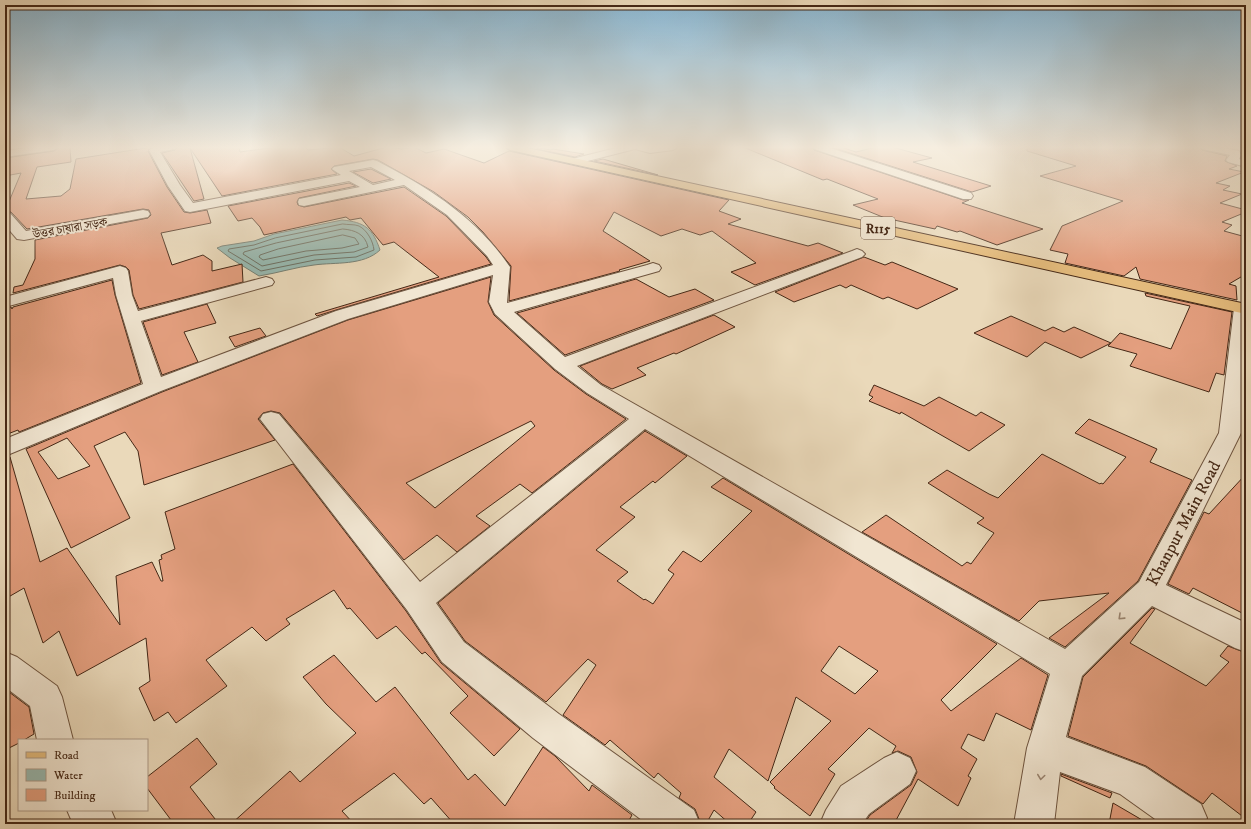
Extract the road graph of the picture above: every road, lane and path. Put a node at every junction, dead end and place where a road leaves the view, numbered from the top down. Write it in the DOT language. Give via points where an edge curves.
graph roads {
  1 [pos="174,186"];
  2 [pos="306,186"];
  3 [pos="365,186"];
  4 [pos="385,186"];
  5 [pos="413,186"];
  6 [pos="687,186"];
  7 [pos="935,186"];
  8 [pos="371,189"];
  9 [pos="967,196"];
  10 [pos="304,202"];
  11 [pos="144,214"];
  12 [pos="5,216"];
  13 [pos="857,254"];
  14 [pos="502,268"];
  15 [pos="653,268"];
  16 [pos="266,282"];
  17 [pos="5,302"];
  18 [pos="1244,309"];
  19 [pos="501,310"];
  20 [pos="130,318"];
  21 [pos="562,365"];
  22 [pos="154,387"];
  23 [pos="271,419"];
  24 [pos="644,419"];
  25 [pos="5,448"];
  26 [pos="1149,590"];
  27 [pos="418,601"];
  28 [pos="1246,638"];
  29 [pos="5,667"];
  30 [pos="1068,668"];
  31 [pos="55,739"];
  32 [pos="1045,748"];
  33 [pos="897,771"];
  34 [pos="88,811"];
  35 [pos="1187,818"];
  36 [pos="97,824"];
  37 [pos="680,824"];
  38 [pos="840,824"];
  39 [pos="1034,824"];
  1 -- 2 [label="street" via="190,208"];
  3 -- 8 [label="street"];
  4 -- 8 [label="street"];
  5 -- 14 [label="street" via="452,212 492,253"];
  6 -- 18 [label="main road, R115"];
  7 -- 9 [label="street"];
  8 -- 10 [label="street"];
  11 -- 12 [label="street, উত্তর চাষারা সড়ক" via="24,236"];
  13 -- 21 [label="street"];
  14 -- 19 [label="street" via="498,302"];
  14 -- 22 [label="street" via="342,315"];
  15 -- 19 [label="street"];
  16 -- 20 [label="street"];
  17 -- 20 [label="street" via="120,271"];
  18 -- 26 [label="street, Khanpur Main Road" via="1230,433"];
  19 -- 21 [label="street"];
  20 -- 22 [label="street"];
  21 -- 24 [label="street" via="594,389"];
  22 -- 25 [label="street"];
  23 -- 27 [label="street"];
  24 -- 27 [label="street"];
  24 -- 30 [label="street"];
  26 -- 28 [label="street"];
  26 -- 30 [label="street, Khanpur Main Road, one-way"];
  27 -- 37 [label="street" via="453,652 546,726"];
  29 -- 31 [label="street" via="45,697"];
  30 -- 32 [label="street"];
  32 -- 35 [label="street" via="1132,780"];
  32 -- 39 [label="street, one-way"];
  33 -- 38 [label="street" via="856,800"];
  34 -- 36 [label="street"];
}
